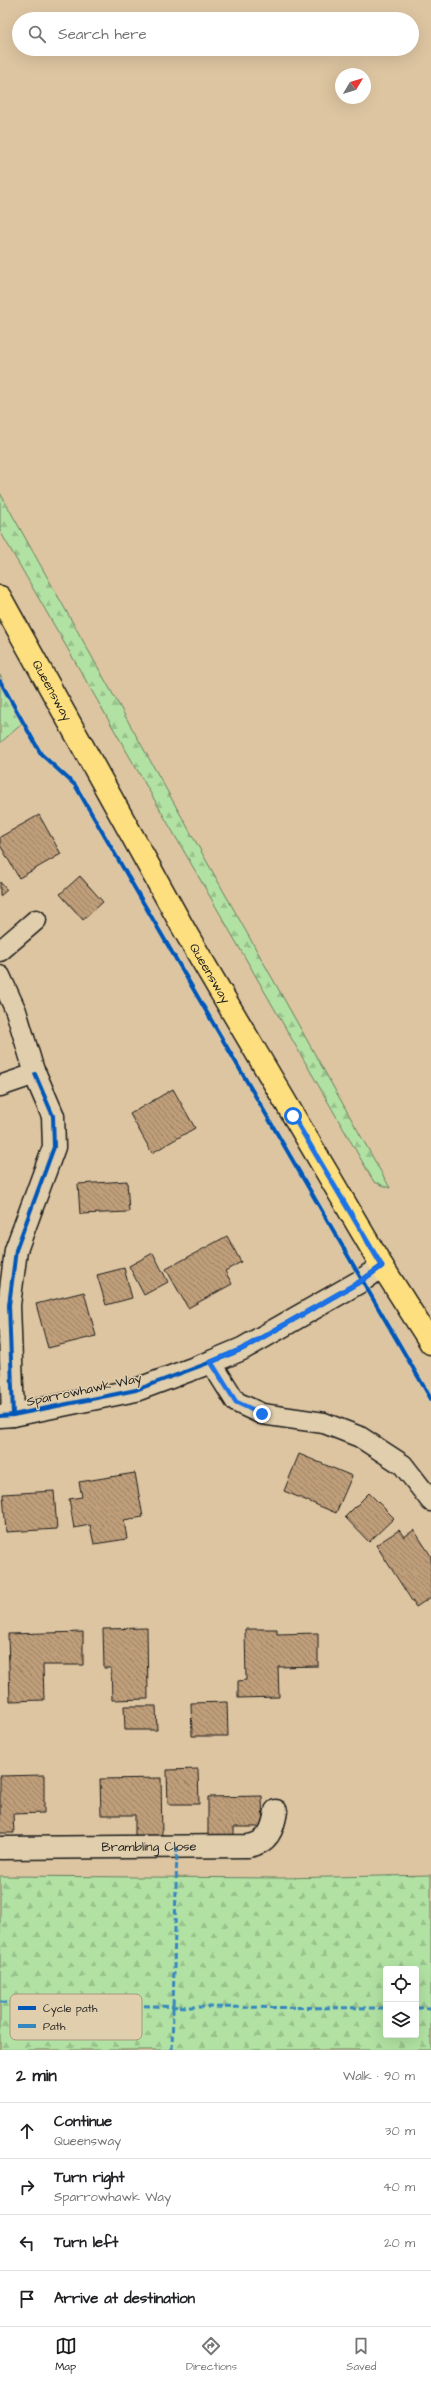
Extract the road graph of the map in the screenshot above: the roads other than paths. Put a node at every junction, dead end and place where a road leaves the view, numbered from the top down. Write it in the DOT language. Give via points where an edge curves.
graph roads {
  1 [pos="0,597"];
  2 [pos="36,920"];
  3 [pos="0,951"];
  4 [pos="0,976"];
  5 [pos="35,1074"];
  6 [pos="0,1086"];
  7 [pos="382,1266"];
  8 [pos="431,1344"];
  9 [pos="211,1362"];
  10 [pos="6,1416"];
  11 [pos="431,1501"];
  12 [pos="276,1811"];
  13 [pos="0,1848"];
  1 -- 7 [label="main road, Queensway" via="186,933"];
  2 -- 3 [label="lane"];
  4 -- 5 [label="lane" via="16,1011"];
  5 -- 6 [label="lane"];
  5 -- 10 [label="street" via="53,1116 54,1147 16,1250 9,1305"];
  7 -- 8 [label="main road, Queensway"];
  7 -- 9 [label="street, Sparrowhawk Way" via="361,1281 242,1349"];
  9 -- 10 [label="street, Sparrowhawk Way" via="136,1390"];
  9 -- 11 [label="lane" via="236,1402 262,1414 324,1423 360,1437 403,1465"];
  12 -- 13 [label="street, Brambling Close" via="274,1827 268,1836 259,1844 248,1846"];
}
